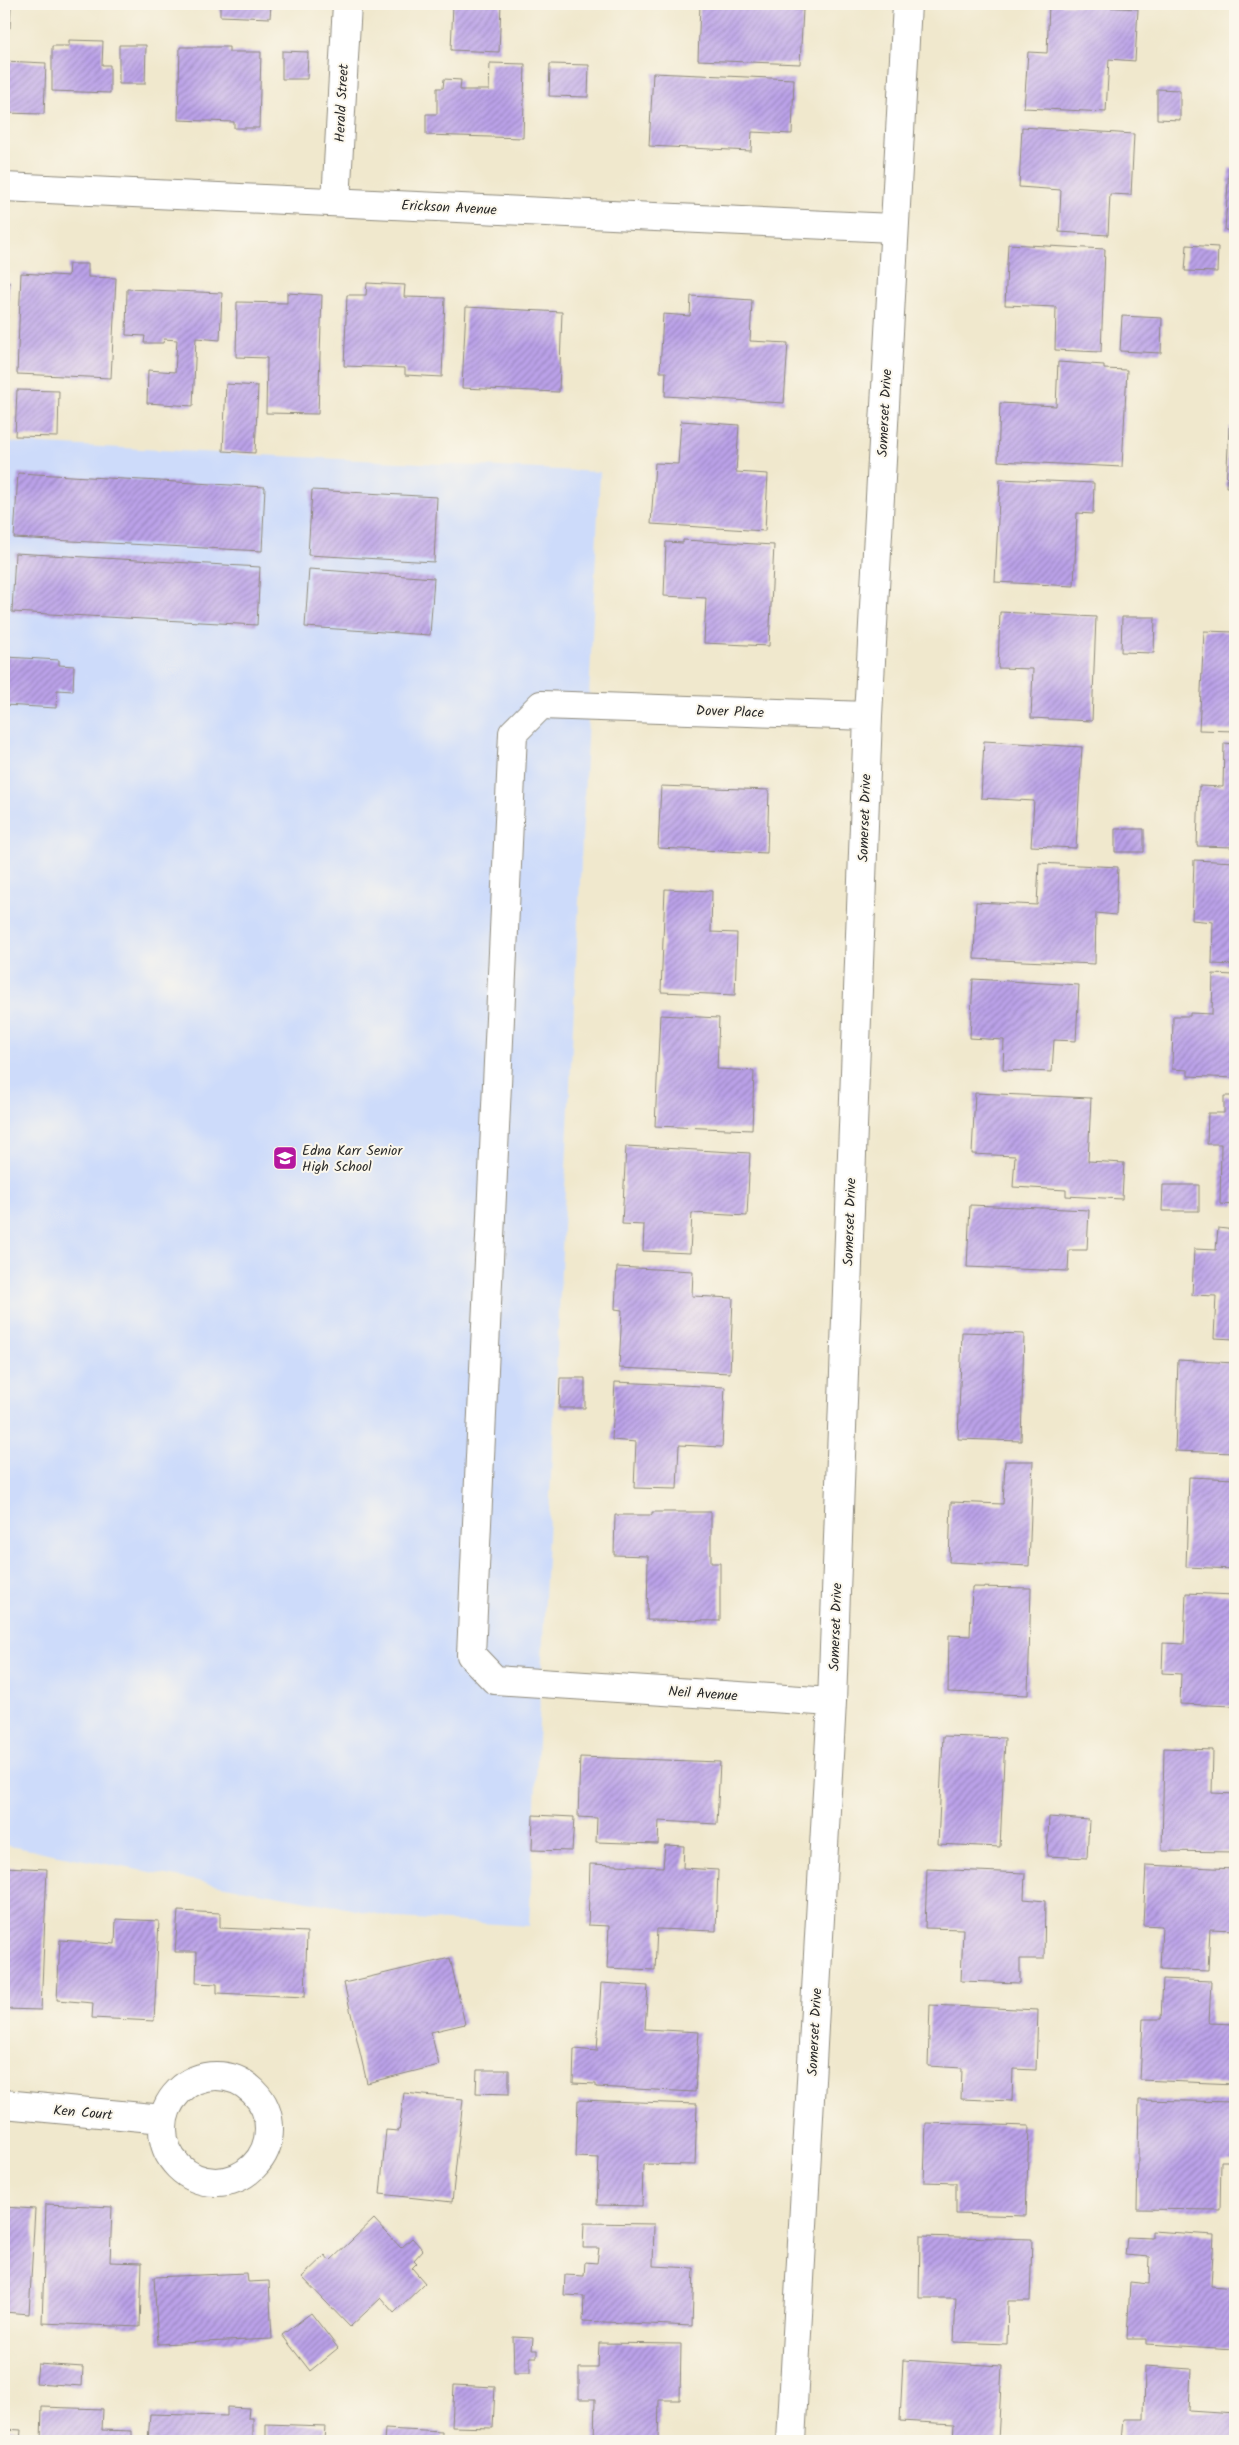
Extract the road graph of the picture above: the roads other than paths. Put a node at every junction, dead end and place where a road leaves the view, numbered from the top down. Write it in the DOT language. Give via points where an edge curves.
graph roads {
  1 [pos="347,4"];
  2 [pos="907,4"];
  3 [pos="4,187"];
  4 [pos="336,201"];
  5 [pos="893,228"];
  6 [pos="868,716"];
  7 [pos="574,1684"];
  8 [pos="832,1702"];
  9 [pos="4,2104"];
  10 [pos="163,2119"];
  11 [pos="791,2441"];
  1 -- 4 [label="street, Herald Street"];
  2 -- 5 [label="street, Somerset Drive"];
  3 -- 4 [label="street, Erickson Avenue"];
  4 -- 5 [label="street, Erickson Avenue"];
  5 -- 6 [label="street, Somerset Drive"];
  6 -- 7 [label="street, Dover Place" via="541,705 513,732 471,1655 495,1680"];
  6 -- 8 [label="street, Somerset Drive"];
  7 -- 8 [label="street, Neil Avenue"];
  8 -- 11 [label="street, Somerset Drive"];
  9 -- 10 [label="street, Ken Court"];
}
